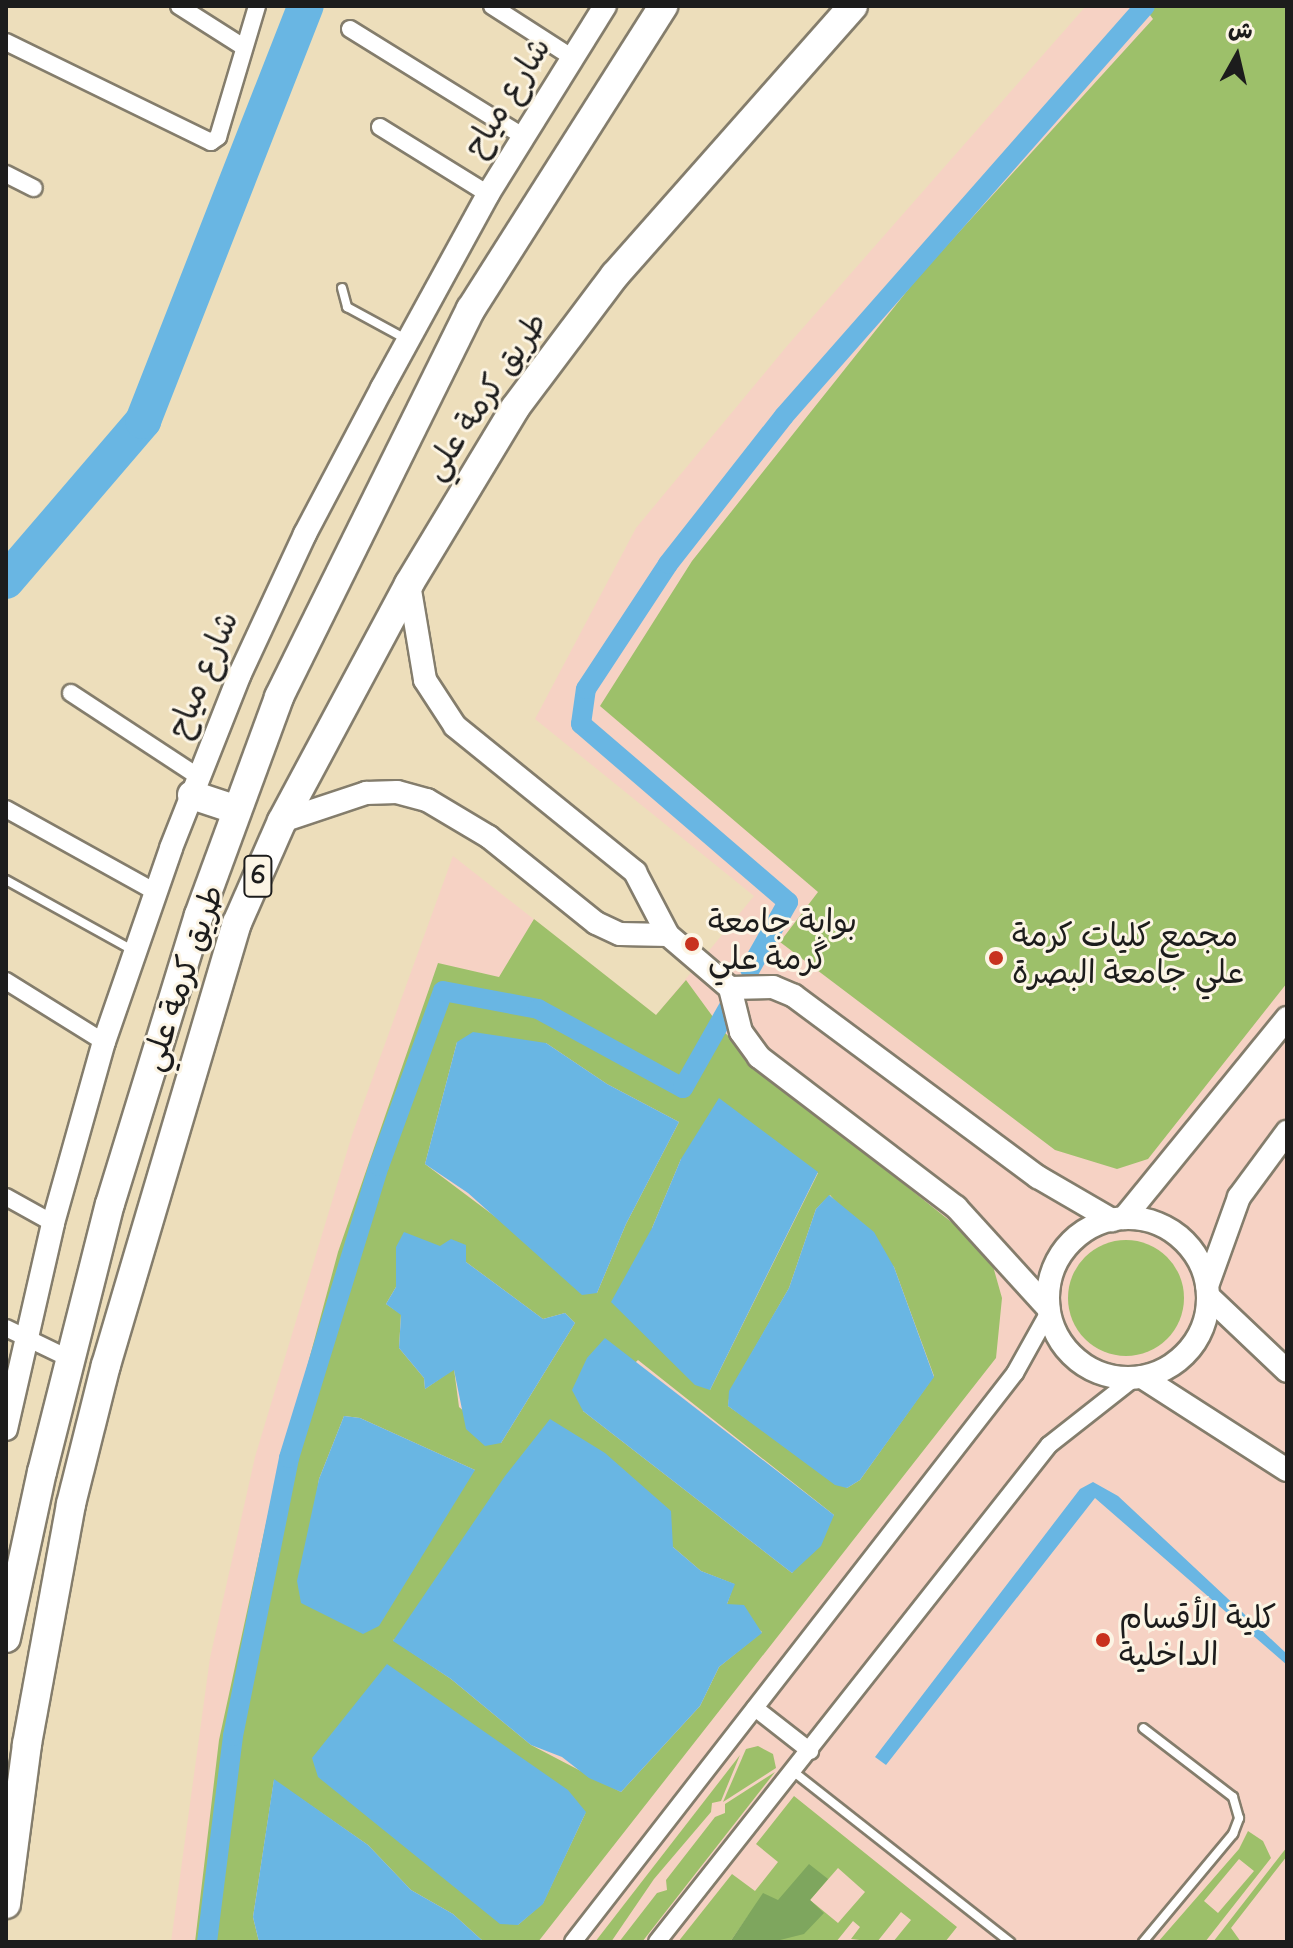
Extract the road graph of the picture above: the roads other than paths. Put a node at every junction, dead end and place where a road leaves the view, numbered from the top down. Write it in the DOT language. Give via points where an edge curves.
graph roads {
  1 [pos="179,6"];
  2 [pos="257,6"];
  3 [pos="492,6"];
  4 [pos="605,6"];
  5 [pos="663,6"];
  6 [pos="853,6"];
  7 [pos="350,29"];
  8 [pos="6,42"];
  9 [pos="242,46"];
  10 [pos="573,58"];
  11 [pos="380,127"];
  12 [pos="524,137"];
  13 [pos="6,174"];
  14 [pos="34,188"];
  15 [pos="488,194"];
  16 [pos="342,288"];
  17 [pos="408,340"];
  18 [pos="409,584"];
  19 [pos="71,693"];
  20 [pos="195,786"];
  21 [pos="6,809"];
  22 [pos="237,810"];
  23 [pos="282,821"];
  24 [pos="6,880"];
  25 [pos="156,892"];
  26 [pos="668,935"];
  27 [pos="135,951"];
  28 [pos="6,981"];
  29 [pos="730,988"];
  30 [pos="1287,1018"];
  31 [pos="104,1042"];
  32 [pos="1286,1135"];
  33 [pos="6,1197"];
  34 [pos="1118,1219"];
  35 [pos="53,1223"];
  36 [pos="1208,1291"];
  37 [pos="1049,1310"];
  38 [pos="6,1328"];
  39 [pos="27,1340"];
  40 [pos="70,1359"];
  41 [pos="1287,1371"];
  42 [pos="1138,1377"];
  43 [pos="6,1429"];
  44 [pos="1287,1470"];
  45 [pos="6,1638"];
  46 [pos="755,1708"];
  47 [pos="1143,1728"];
  48 [pos="810,1751"];
  49 [pos="794,1772"];
  50 [pos="6,1904"];
  51 [pos="573,1942"];
  52 [pos="657,1942"];
  53 [pos="1010,1942"];
  54 [pos="1143,1942"];
  1 -- 9 [label="street"];
  2 -- 9 [label="street"];
  3 -- 10 [label="street"];
  4 -- 10 [label="street, شارع مياح"];
  5 -- 22 [label="highway, طريق كرمة علي / 6" via="471,309 279,697"];
  6 -- 18 [label="highway, طريق كرمة علي / 6" via="615,275 515,408"];
  7 -- 12 [label="street"];
  8 -- 9 [label="street" via="211,142 218,137"];
  10 -- 12 [label="street, شارع مياح"];
  11 -- 15 [label="street"];
  12 -- 15 [label="street, شارع مياح"];
  13 -- 14 [label="street"];
  15 -- 17 [label="street, شارع مياح"];
  16 -- 17 [label="lane" via="347,307"];
  17 -- 20 [label="street, شارع مياح" via="299,548"];
  18 -- 23 [label="highway, طريق كرمة علي / 6"];
  18 -- 26 [label="street" via="417,654 438,705 476,745 635,872"];
  19 -- 20 [label="street"];
  20 -- 22 [label="highway"];
  20 -- 25 [label="street, شارع مياح"];
  21 -- 25 [label="street"];
  22 -- 40 [label="highway, طريق كرمة علي / 6" via="115,1189"];
  23 -- 26 [label="street" via="366,793 397,792 427,800 489,837 596,923 620,934"];
  23 -- 50 [label="highway, طريق كرمة علي / 6" via="237,923 214,994 106,1365 68,1519 27,1744"];
  24 -- 27 [label="lane"];
  25 -- 27 [label="street, شارع مياح"];
  26 -- 29 [label="street"];
  27 -- 31 [label="street, شارع مياح"];
  28 -- 31 [label="street"];
  29 -- 34 [label="street" via="773,987 794,996 1038,1177"];
  29 -- 37 [label="street" via="741,1032 759,1057 956,1207"];
  30 -- 34 [label="street"];
  31 -- 35 [label="street, شارع مياح"];
  32 -- 36 [label="street" via="1239,1197"];
  33 -- 35 [label="street"];
  34 -- 36 [label="street" via="1148,1221 1188,1245"];
  34 -- 37 [label="street" via="1080,1235 1056,1262"];
  35 -- 39 [label="street, شارع مياح"];
  36 -- 41 [label="street"];
  36 -- 42 [label="street" via="1206,1318 1183,1357"];
  37 -- 42 [label="street" via="1060,1341 1074,1357 1113,1377"];
  37 -- 46 [label="street" via="1015,1373"];
  38 -- 39 [label="street"];
  39 -- 40 [label="street"];
  39 -- 43 [label="street, شارع مياح"];
  40 -- 45 [label="highway, طريق كرمة علي / 6"];
  42 -- 44 [label="street"];
  42 -- 48 [label="street" via="1049,1445"];
  46 -- 48 [label="street"];
  46 -- 51 [label="street"];
  47 -- 54 [label="lane" via="1233,1797 1239,1818 1233,1834"];
  48 -- 49 [label="street"];
  49 -- 52 [label="street"];
  49 -- 53 [label="lane"];
}
